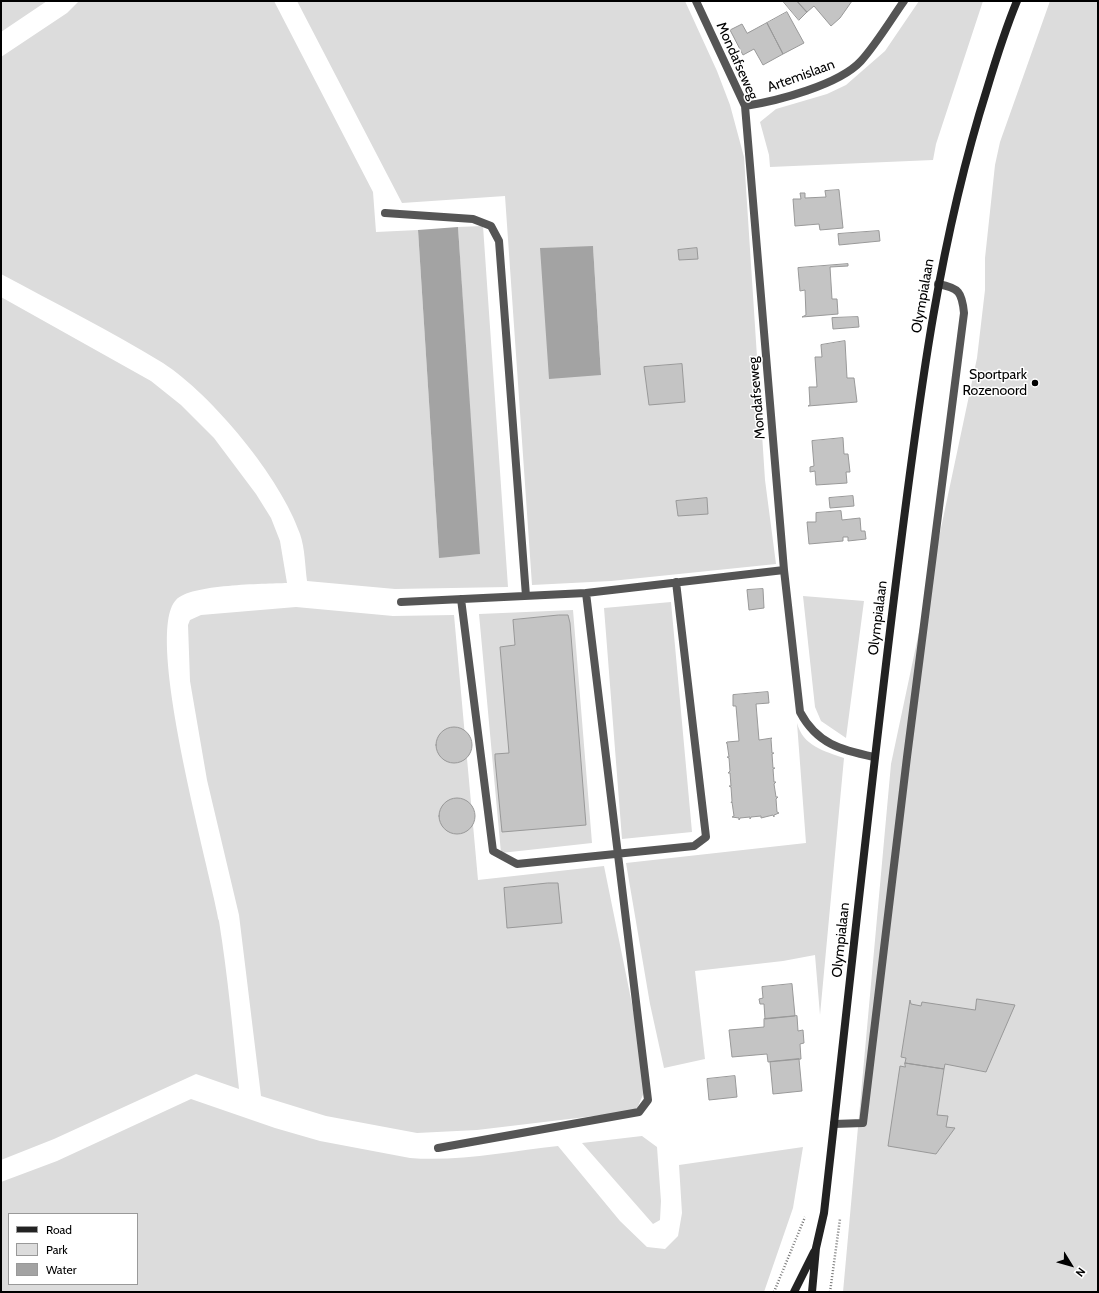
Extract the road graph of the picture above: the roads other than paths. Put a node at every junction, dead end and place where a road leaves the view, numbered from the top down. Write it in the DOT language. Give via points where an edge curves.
graph roads {
  1 [pos="696,1"];
  2 [pos="904,1"];
  3 [pos="1017,1"];
  4 [pos="745,106"];
  5 [pos="385,213"];
  6 [pos="938,284"];
  7 [pos="784,570"];
  8 [pos="676,582"];
  9 [pos="586,593"];
  10 [pos="526,596"];
  11 [pos="461,599"];
  12 [pos="401,602"];
  13 [pos="874,757"];
  14 [pos="616,854"];
  15 [pos="834,1124"];
  16 [pos="438,1148"];
  17 [pos="816,1248"];
  18 [pos="794,1292"];
  19 [pos="812,1292"];
  1 -- 4 [label="street, Mondafseweg"];
  2 -- 4 [label="street, Artemislaan" via="860,61 841,77 769,102"];
  3 -- 6 [label="main road, Olympialaan" via="970,142"];
  4 -- 7 [label="street, Mondafseweg"];
  5 -- 10 [label="street" via="473,219 491,226 499,241"];
  6 -- 13 [label="main road, Olympialaan" via="924,367"];
  6 -- 15 [label="street" via="953,287 962,296 964,313 863,1123"];
  7 -- 8 [label="street"];
  7 -- 13 [label="street, Mondafseweg" via="800,712 808,727 835,747"];
  8 -- 9 [label="street"];
  8 -- 14 [label="street" via="706,837 694,846"];
  9 -- 10 [label="street"];
  9 -- 14 [label="street"];
  10 -- 11 [label="street"];
  11 -- 12 [label="street"];
  11 -- 14 [label="street" via="493,851 517,864"];
  13 -- 15 [label="main road, Olympialaan"];
  14 -- 16 [label="street" via="648,1100 639,1112"];
  15 -- 17 [label="main road, Olympialaan" via="824,1213"];
  17 -- 18 [label="main road, Olympialaan"];
  17 -- 19 [label="main road, Olympialaan"];
}
